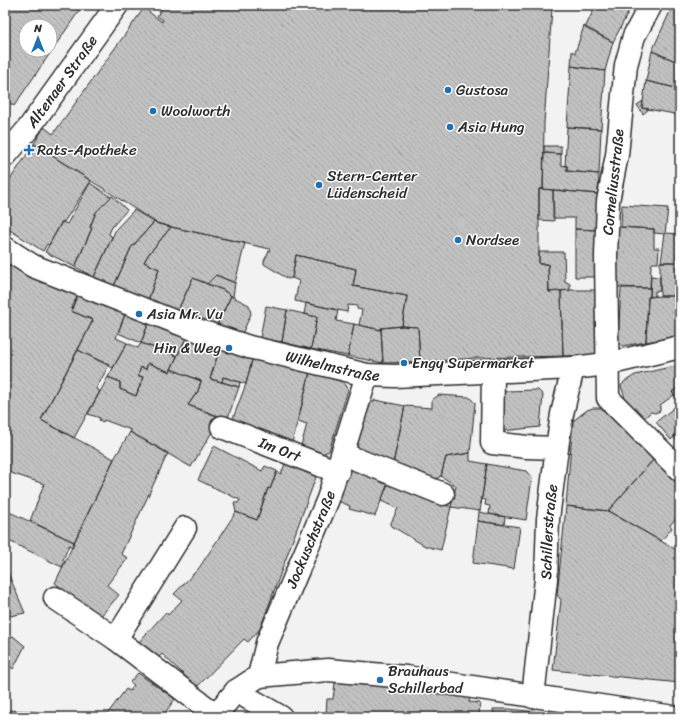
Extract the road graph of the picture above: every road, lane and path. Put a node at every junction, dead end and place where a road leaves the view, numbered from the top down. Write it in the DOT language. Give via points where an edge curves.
graph roads {
  1 [pos="117,5"];
  2 [pos="651,5"];
  3 [pos="5,156"];
  4 [pos="5,248"];
  5 [pos="680,347"];
  6 [pos="607,364"];
  7 [pos="574,368"];
  8 [pos="493,373"];
  9 [pos="367,375"];
  10 [pos="222,427"];
  11 [pos="556,448"];
  12 [pos="340,463"];
  13 [pos="680,470"];
  14 [pos="443,494"];
  15 [pos="185,528"];
  16 [pos="55,598"];
  17 [pos="116,639"];
  18 [pos="260,676"];
  19 [pos="236,691"];
  20 [pos="533,696"];
  21 [pos="215,716"];
  22 [pos="281,717"];
  23 [pos="674,717"];
  1 -- 3 [label="street, Altenaer Straße" via="28,129"];
  2 -- 6 [label="street, Corneliusstraße" via="634,36 626,65 617,155 608,201"];
  4 -- 9 [label="street, Wilhelmstraße" via="33,266 191,328 249,347"];
  5 -- 6 [label="street, Wilhelmstraße"];
  6 -- 7 [label="street, Wilhelmstraße"];
  6 -- 13 [label="street, Corneliusstraße" via="608,398"];
  7 -- 8 [label="street, Wilhelmstraße"];
  7 -- 11 [label="street, Schillerstraße"];
  8 -- 9 [label="street, Wilhelmstraße"];
  8 -- 11 [label="street" via="492,443"];
  9 -- 12 [label="street, Jockuschstraße"];
  10 -- 12 [label="street, Im Ort"];
  11 -- 20 [label="street, Schillerstraße" via="548,519 546,579"];
  12 -- 14 [label="street, Im Ort"];
  12 -- 18 [label="street, Jockuschstraße" via="320,522 267,643"];
  15 -- 17 [label="street"];
  16 -- 17 [label="street"];
  17 -- 21 [label="street"];
  18 -- 19 [label="street"];
  18 -- 20 [label="street" via="328,670 406,677"];
  19 -- 21 [label="street"];
  19 -- 22 [label="street"];
  20 -- 23 [label="street"];
}
